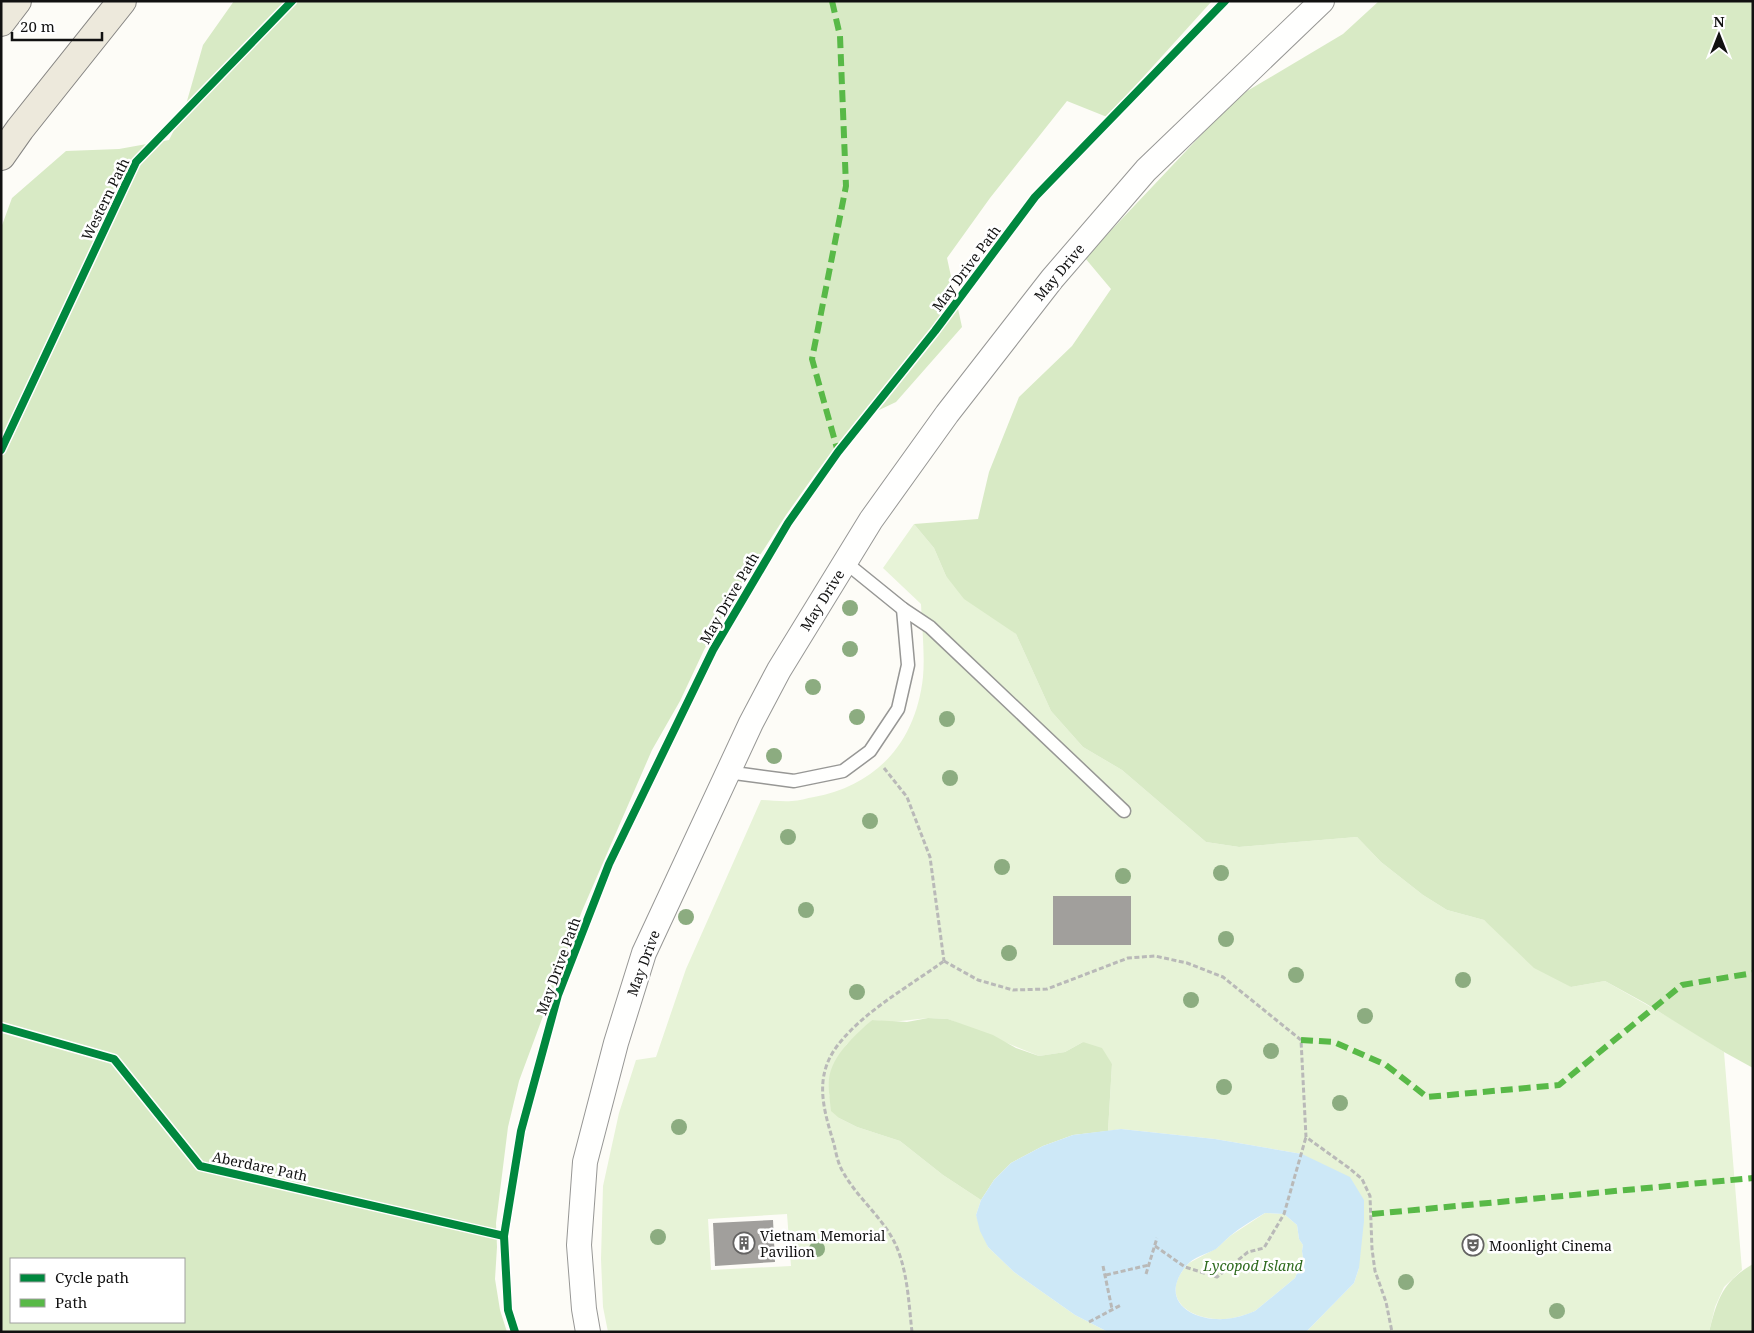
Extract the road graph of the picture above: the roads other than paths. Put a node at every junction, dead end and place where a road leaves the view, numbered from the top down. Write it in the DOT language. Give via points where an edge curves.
graph roads {
  1 [pos="18,1"];
  2 [pos="122,1"];
  3 [pos="1322,1"];
  4 [pos="1,22"];
  5 [pos="1,156"];
  6 [pos="846,562"];
  7 [pos="903,609"];
  8 [pos="727,772"];
  9 [pos="1124,811"];
  10 [pos="588,1332"];
  1 -- 4 [label="main road"];
  2 -- 5 [label="main road"];
  3 -- 6 [label="street, May Drive" via="1146,170 1052,279 948,414 871,520"];
  6 -- 7 [label="lane"];
  6 -- 8 [label="street, May Drive" via="779,670"];
  7 -- 8 [label="lane" via="908,665 898,709 870,751 843,771 794,781"];
  7 -- 9 [label="lane" via="930,627"];
  8 -- 10 [label="street, May Drive" via="644,954 587,1153 579,1245"];
}
